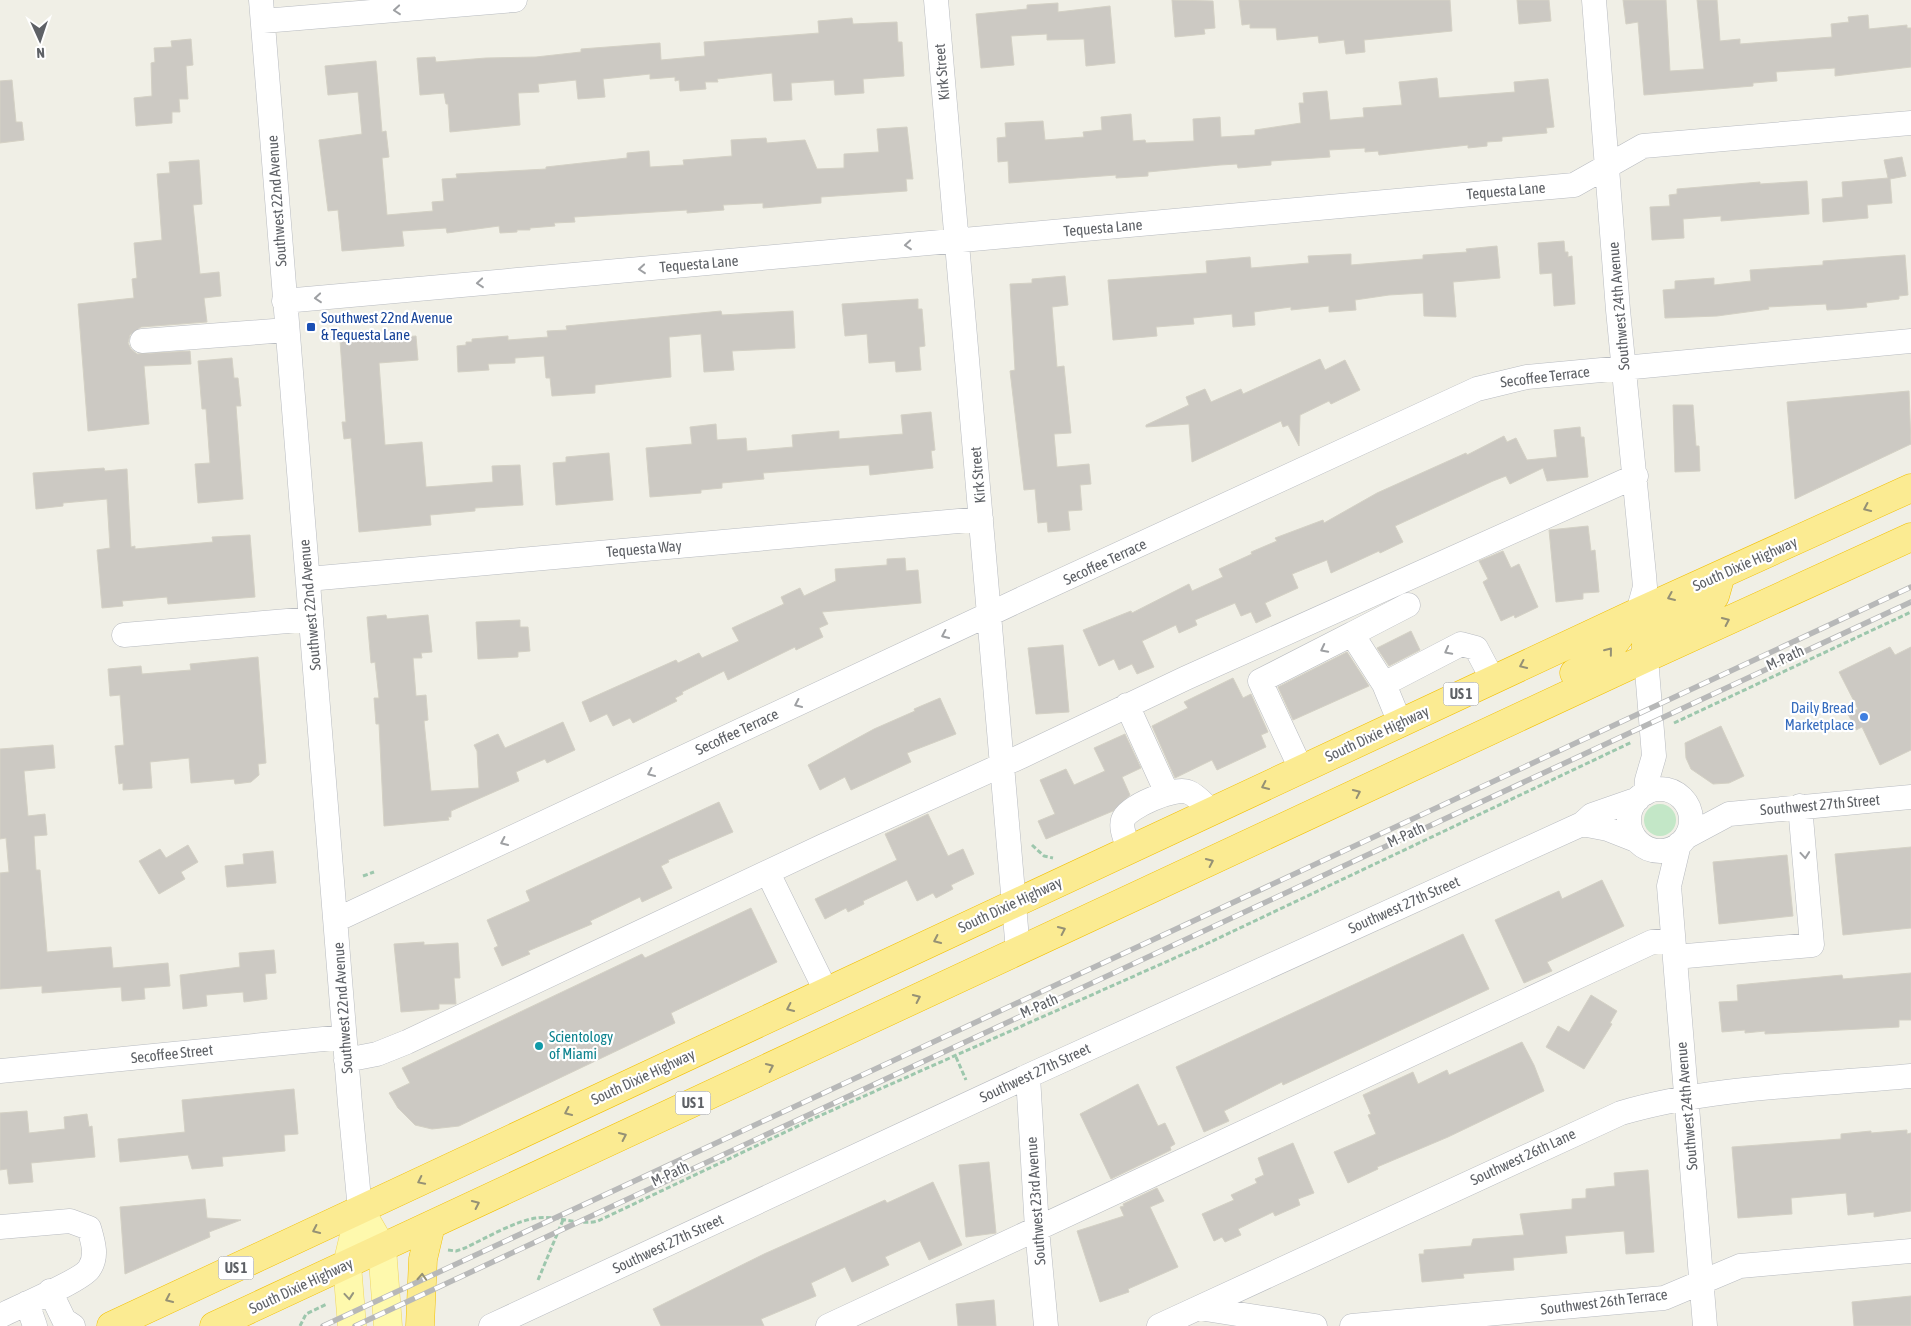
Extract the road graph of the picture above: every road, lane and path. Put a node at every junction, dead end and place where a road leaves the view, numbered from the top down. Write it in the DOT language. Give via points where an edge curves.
graph roads {
  1 [pos="515,0"];
  2 [pos="936,0"];
  3 [pos="1594,0"];
  4 [pos="262,11"];
  5 [pos="1911,123"];
  6 [pos="1608,167"];
  7 [pos="957,241"];
  8 [pos="284,301"];
  9 [pos="287,330"];
  10 [pos="142,341"];
  11 [pos="1911,341"];
  12 [pos="1624,368"];
  13 [pos="1636,476"];
  14 [pos="1911,488"];
  15 [pos="981,519"];
  16 [pos="1911,537"];
  17 [pos="1721,575"];
  18 [pos="308,579"];
  19 [pos="1408,605"];
  20 [pos="1638,612"];
  21 [pos="1911,612"];
  22 [pos="989,614"];
  23 [pos="311,619"];
  24 [pos="1352,634"];
  25 [pos="124,635"];
  26 [pos="1646,658"];
  27 [pos="1493,680"];
  28 [pos="1384,684"];
  29 [pos="1127,705"];
  30 [pos="1400,723"];
  31 [pos="1501,726"];
  32 [pos="1669,726"];
  33 [pos="1636,740"];
  34 [pos="1654,756"];
  35 [pos="1002,766"];
  36 [pos="1301,769"];
  37 [pos="1167,794"];
  38 [pos="1642,796"];
  39 [pos="1680,797"];
  40 [pos="1911,797"];
  41 [pos="1800,806"];
  42 [pos="1212,812"];
  43 [pos="1729,814"];
  44 [pos="1582,824"];
  45 [pos="1683,840"];
  46 [pos="1030,842"];
  47 [pos="1640,843"];
  48 [pos="1129,850"];
  49 [pos="1055,859"];
  50 [pos="374,872"];
  51 [pos="768,873"];
  52 [pos="363,876"];
  53 [pos="1669,886"];
  54 [pos="1013,904"];
  55 [pos="336,920"];
  56 [pos="1674,948"];
  57 [pos="1018,951"];
  58 [pos="826,991"];
  59 [pos="345,1048"];
  60 [pos="956,1057"];
  61 [pos="0,1071"];
  62 [pos="1028,1076"];
  63 [pos="1911,1076"];
  64 [pos="966,1081"];
  65 [pos="1686,1098"];
  66 [pos="360,1210"];
  67 [pos="563,1220"];
  68 [pos="431,1225"];
  69 [pos="0,1228"];
  70 [pos="1037,1230"];
  71 [pos="382,1248"];
  72 [pos="442,1250"];
  73 [pos="1911,1251"];
  74 [pos="347,1265"];
  75 [pos="538,1280"];
  76 [pos="1701,1283"];
  77 [pos="50,1291"];
  78 [pos="27,1303"];
  79 [pos="1199,1308"];
  80 [pos="306,1314"];
  81 [pos="0,1316"];
  82 [pos="36,1326"];
  83 [pos="73,1326"];
  84 [pos="111,1326"];
  85 [pos="214,1326"];
  86 [pos="300,1326"];
  87 [pos="352,1326"];
  88 [pos="388,1326"];
  89 [pos="420,1326"];
  90 [pos="491,1326"];
  91 [pos="828,1326"];
  92 [pos="1046,1326"];
  93 [pos="1160,1326"];
  94 [pos="1315,1326"];
  95 [pos="1352,1326"];
  96 [pos="1705,1326"];
  1 -- 4 [label="street, one-way"];
  2 -- 7 [label="street, Kirk Street"];
  3 -- 6 [label="street, Southwest 24th Avenue"];
  4 -- 8 [label="street, Southwest 22nd Avenue"];
  5 -- 6 [label="street, Tequesta Lane" via="1642,146"];
  6 -- 7 [label="street, Tequesta Lane" via="1574,185"];
  6 -- 12 [label="street, Southwest 24th Avenue"];
  7 -- 8 [label="street, Tequesta Lane, one-way"];
  7 -- 15 [label="street, Kirk Street"];
  8 -- 9 [label="street, Southwest 22nd Avenue"];
  9 -- 10 [label="street"];
  9 -- 18 [label="street, Southwest 22nd Avenue"];
  11 -- 12 [label="street, Secoffee Terrace"];
  12 -- 13 [label="street, Southwest 24th Avenue"];
  12 -- 22 [label="street, Secoffee Terrace" via="1513,379 1477,388"];
  13 -- 20 [label="street, Southwest 24th Avenue" via="1645,587"];
  13 -- 29 [label="street, Secoffee Street"];
  14 -- 17 [label="highway, South Dixie Highway / US 1, one-way"];
  15 -- 18 [label="street, Tequesta Way"];
  15 -- 22 [label="street, Kirk Street"];
  26 -- 16 [label="highway, South Dixie Highway / US 1, one-way"];
  17 -- 20 [label="highway, South Dixie Highway / US 1, one-way"];
  17 -- 26 [label="highway" via="1710,602 1652,630 1645,641"];
  18 -- 23 [label="street, Southwest 22nd Avenue"];
  19 -- 24 [label="street"];
  20 -- 27 [label="highway, South Dixie Highway / US 1, one-way"];
  31 -- 20 [label="highway, one-way" via="1508,707 1517,699 1604,657"];
  21 -- 32 [label="path, M-Path"];
  22 -- 35 [label="street, Kirk Street"];
  22 -- 55 [label="street, Secoffee Terrace, one-way"];
  23 -- 25 [label="street"];
  23 -- 55 [label="street, Southwest 22nd Avenue"];
  24 -- 28 [label="street"];
  24 -- 36 [label="street, one-way" via="1260,681"];
  26 -- 31 [label="highway, South Dixie Highway / US 1"];
  26 -- 34 [label="street"];
  27 -- 28 [label="street, one-way" via="1476,648 1461,644"];
  27 -- 30 [label="highway, South Dixie Highway / US 1"];
  28 -- 30 [label="street"];
  29 -- 35 [label="street, Secoffee Street"];
  29 -- 37 [label="street"];
  30 -- 36 [label="highway, South Dixie Highway / US 1"];
  57 -- 31 [label="highway, South Dixie Highway / US 1, one-way"];
  33 -- 60 [label="path, M-Path" via="1204,945"];
  34 -- 38 [label="street"];
  34 -- 39 [label="street"];
  35 -- 51 [label="street, Secoffee Street"];
  35 -- 54 [label="street, Kirk Street"];
  36 -- 42 [label="highway, South Dixie Highway / US 1, one-way"];
  37 -- 42 [label="street" via="1183,790 1190,792"];
  37 -- 48 [label="street" via="1126,815 1122,825"];
  38 -- 39 [label="street" via="1661,789"];
  38 -- 44 [label="street, Southwest 27th Street" via="1592,815"];
  38 -- 47 [label="street" via="1632,806 1629,824"];
  39 -- 43 [label="street, Southwest 27th Street"];
  39 -- 45 [label="street" via="1691,818"];
  40 -- 41 [label="street, Southwest 27th Street"];
  41 -- 43 [label="street, Southwest 27th Street"];
  41 -- 56 [label="street, one-way" via="1812,946"];
  42 -- 48 [label="highway, South Dixie Highway / US 1"];
  43 -- 45 [label="street, Southwest 27th Street"];
  44 -- 47 [label="street" via="1608,829"];
  44 -- 62 [label="street, Southwest 27th Street"];
  45 -- 47 [label="street" via="1662,851"];
  45 -- 53 [label="street, Southwest 24th Avenue"];
  46 -- 49 [label="path" via="1038,852"];
  47 -- 53 [label="street"];
  48 -- 54 [label="highway, South Dixie Highway / US 1"];
  50 -- 52 [label="path"];
  51 -- 58 [label="street"];
  51 -- 59 [label="street, Secoffee Street" via="407,1042 377,1054"];
  53 -- 56 [label="street, Southwest 24th Avenue"];
  54 -- 57 [label="street, Kirk Street"];
  54 -- 58 [label="highway, South Dixie Highway / US 1, one-way"];
  55 -- 59 [label="street, Southwest 22nd Avenue"];
  56 -- 65 [label="street, Southwest 24th Avenue"];
  56 -- 70 [label="street" via="1652,942"];
  68 -- 57 [label="highway, South Dixie Highway / US 1, one-way"];
  58 -- 66 [label="highway, South Dixie Highway / US 1, one-way"];
  59 -- 61 [label="street, Secoffee Street"];
  59 -- 66 [label="street, Southwest 22nd Avenue"];
  60 -- 64 [label="path"];
  60 -- 67 [label="path, M-Path" via="818,1117 598,1221 580,1223"];
  62 -- 70 [label="street, Southwest 23rd Avenue"];
  62 -- 90 [label="street, Southwest 27th Street"];
  63 -- 65 [label="street, Southwest 26th Lane"];
  65 -- 76 [label="street, Southwest 24th Avenue"];
  65 -- 79 [label="street, Southwest 26th Lane" via="1643,1106 1596,1123"];
  66 -- 71 [label="main road, Southwest 22nd Avenue"];
  66 -- 74 [label="main road, Southwest 22nd Avenue"];
  66 -- 84 [label="highway, South Dixie Highway / US 1, one-way"];
  67 -- 72 [label="path, M-Path" via="529,1219 456,1251"];
  67 -- 75 [label="path"];
  68 -- 71 [label="highway, South Dixie Highway / US 1"];
  89 -- 68 [label="highway, one-way" via="423,1259"];
  69 -- 77 [label="street" via="70,1221 89,1228 95,1251 89,1270"];
  70 -- 91 [label="street"];
  70 -- 92 [label="street, Southwest 23rd Avenue"];
  71 -- 74 [label="highway, South Dixie Highway / US 1"];
  71 -- 88 [label="main road, Southwest 22nd Avenue"];
  73 -- 76 [label="street, Southwest 26th Terrace" via="1740,1266"];
  74 -- 85 [label="highway, South Dixie Highway / US 1"];
  74 -- 87 [label="main road, Southwest 22nd Avenue, one-way"];
  76 -- 95 [label="street, Southwest 26th Terrace" via="1664,1298"];
  76 -- 96 [label="street, Southwest 24th Avenue"];
  77 -- 78 [label="street"];
  77 -- 83 [label="street" via="64,1320"];
  78 -- 81 [label="street"];
  78 -- 82 [label="street"];
  79 -- 93 [label="street, Southwest 26th Lane"];
  79 -- 94 [label="street"];
  80 -- 86 [label="path"];
}
